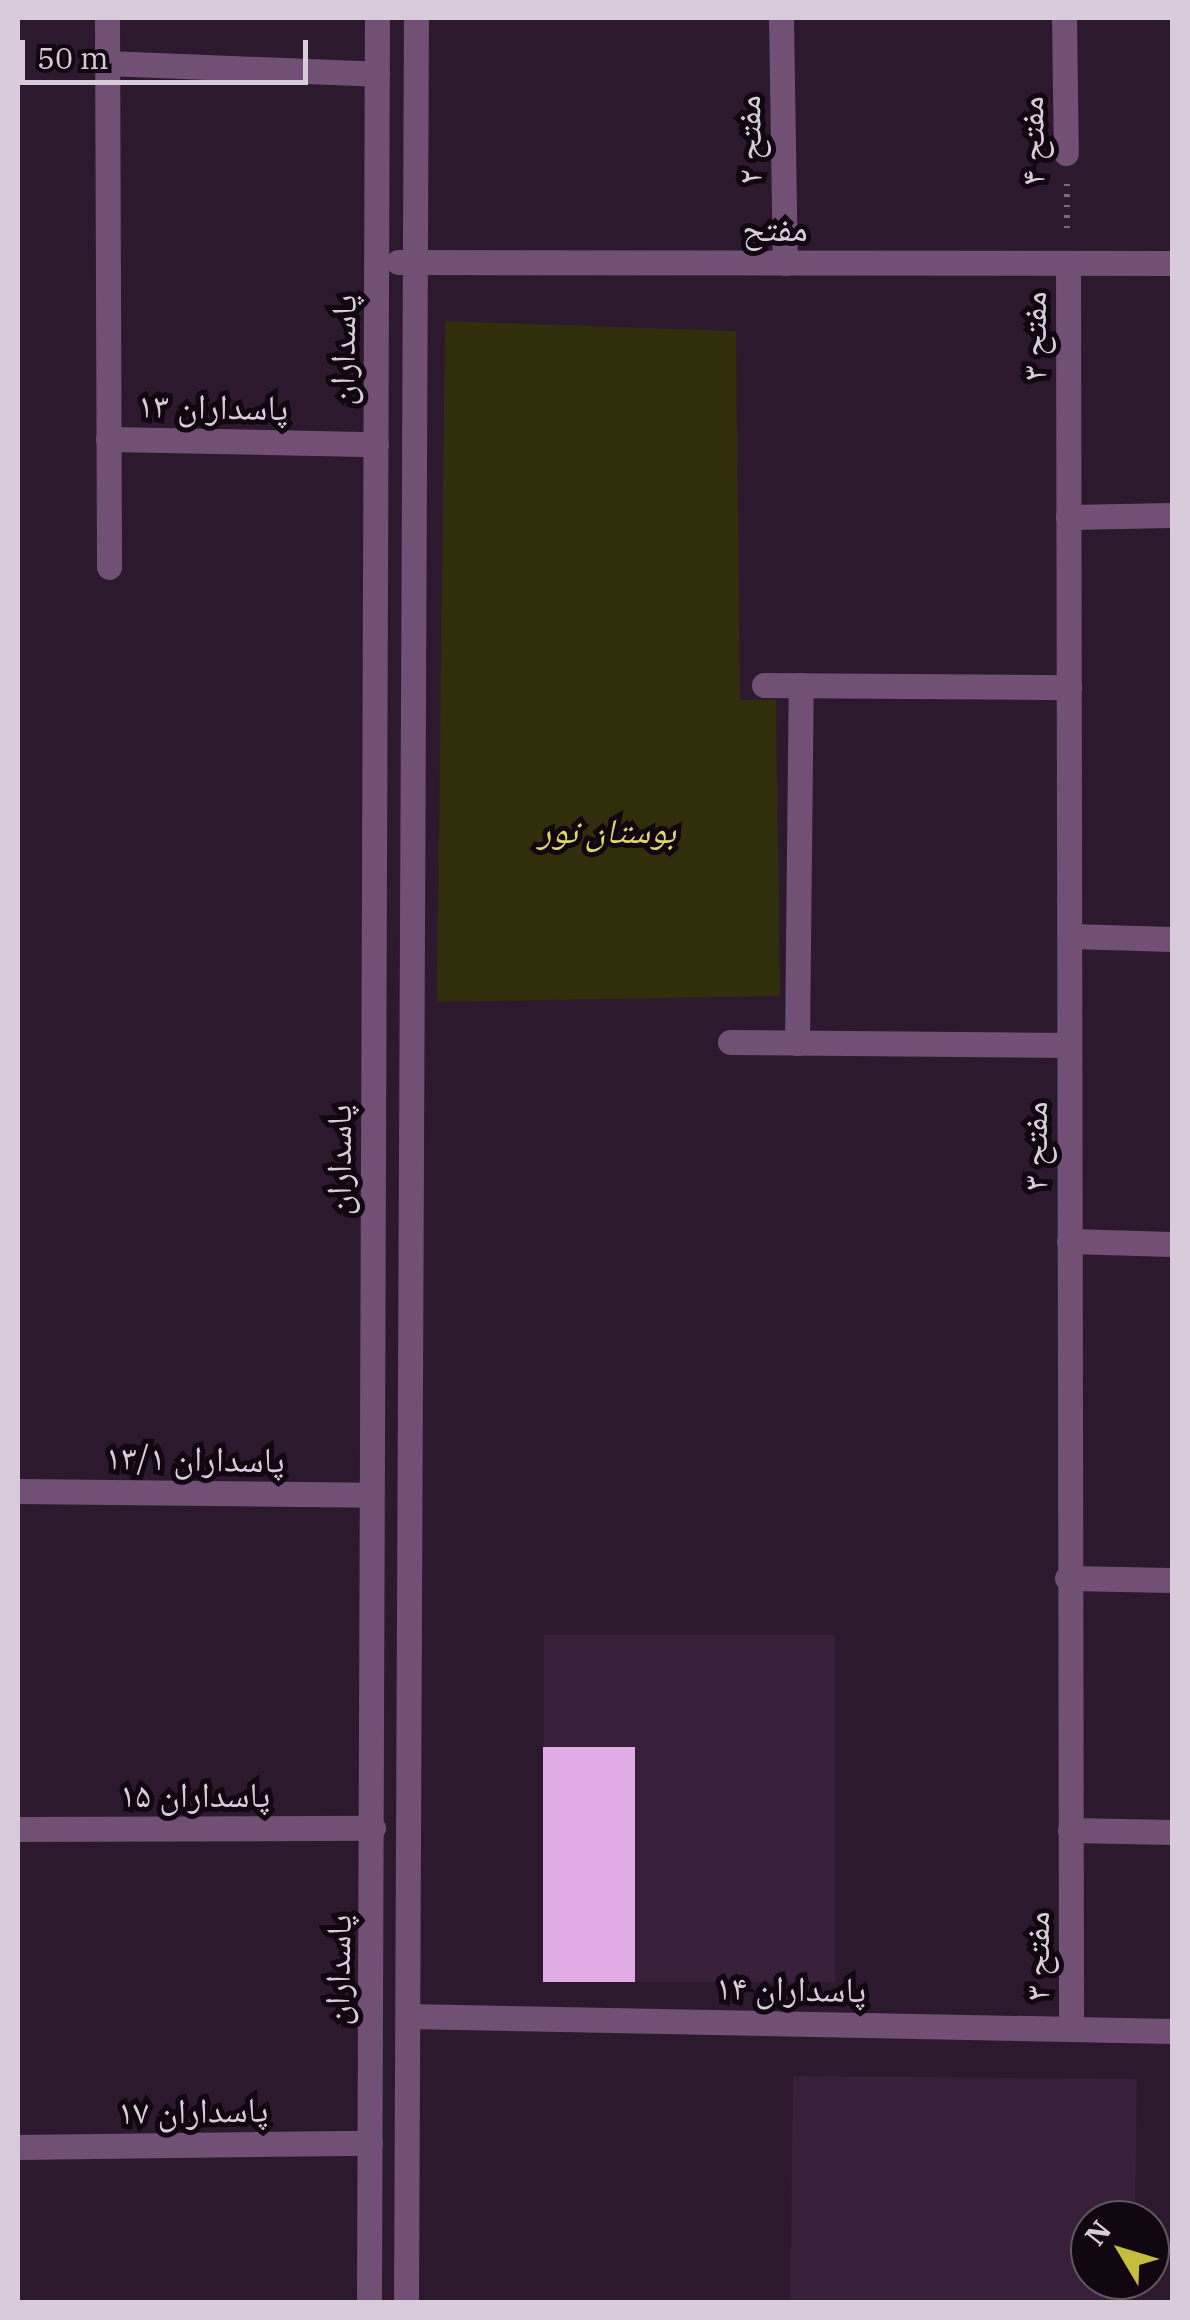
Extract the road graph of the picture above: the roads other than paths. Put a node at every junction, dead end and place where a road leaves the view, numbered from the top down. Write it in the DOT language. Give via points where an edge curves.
graph roads {
  1 [pos="107,18"];
  2 [pos="377,18"];
  3 [pos="416,18"];
  4 [pos="781,18"];
  5 [pos="1064,18"];
  6 [pos="108,64"];
  7 [pos="377,74"];
  8 [pos="1066,152"];
  9 [pos="378,262"];
  10 [pos="414,262"];
  11 [pos="784,262"];
  12 [pos="1068,263"];
  13 [pos="1172,263"];
  14 [pos="108,439"];
  15 [pos="376,444"];
  16 [pos="1172,515"];
  17 [pos="1068,517"];
  18 [pos="109,567"];
  19 [pos="764,685"];
  20 [pos="801,685"];
  21 [pos="1069,688"];
  22 [pos="1070,936"];
  23 [pos="1172,938"];
  24 [pos="730,1042"];
  25 [pos="797,1042"];
  26 [pos="1069,1045"];
  27 [pos="1069,1241"];
  28 [pos="1172,1244"];
  29 [pos="18,1492"];
  30 [pos="372,1495"];
  31 [pos="1066,1578"];
  32 [pos="1172,1580"];
  33 [pos="373,1828"];
  34 [pos="18,1830"];
  35 [pos="1070,1830"];
  36 [pos="1172,1832"];
  37 [pos="408,2016"];
  38 [pos="1071,2029"];
  39 [pos="1172,2031"];
  40 [pos="370,2143"];
  41 [pos="18,2147"];
  42 [pos="369,2261"];
  43 [pos="407,2262"];
  44 [pos="369,2302"];
  45 [pos="406,2302"];
  1 -- 6 [label="street"];
  2 -- 7 [label="street, پاسداران"];
  3 -- 10 [label="street, پاسداران"];
  4 -- 11 [label="street, مفتح ۲"];
  5 -- 8 [label="street, مفتح ۴"];
  6 -- 7 [label="street"];
  6 -- 14 [label="street"];
  7 -- 9 [label="street, پاسداران"];
  9 -- 10 [label="street, مفتح"];
  9 -- 15 [label="street, پاسداران"];
  10 -- 11 [label="street, مفتح"];
  10 -- 37 [label="street, پاسداران"];
  11 -- 12 [label="street, مفتح"];
  12 -- 13 [label="street, مفتح"];
  12 -- 17 [label="street, مفتح ۳"];
  14 -- 15 [label="street, پاسداران ۱۳"];
  14 -- 18 [label="street"];
  15 -- 30 [label="street, پاسداران"];
  16 -- 17 [label="street"];
  17 -- 21 [label="street, مفتح ۳"];
  19 -- 20 [label="street"];
  20 -- 21 [label="street"];
  20 -- 25 [label="street"];
  21 -- 22 [label="street, مفتح ۳"];
  22 -- 23 [label="street"];
  22 -- 26 [label="street, مفتح ۳"];
  24 -- 25 [label="street"];
  25 -- 26 [label="street"];
  26 -- 27 [label="street, مفتح ۳"];
  27 -- 28 [label="street"];
  27 -- 31 [label="street, مفتح ۳"];
  29 -- 30 [label="street, پاسداران ۱۳/۱"];
  30 -- 33 [label="street, پاسداران"];
  31 -- 32 [label="street"];
  31 -- 35 [label="street, مفتح ۳"];
  33 -- 34 [label="street, پاسداران ۱۵"];
  33 -- 40 [label="street, پاسداران"];
  35 -- 36 [label="street"];
  35 -- 38 [label="street, مفتح ۳"];
  37 -- 38 [label="street, پاسداران ۱۴"];
  37 -- 43 [label="street, پاسداران"];
  38 -- 39 [label="street, پاسداران ۱۴"];
  40 -- 41 [label="street, پاسداران ۱۷"];
  40 -- 42 [label="street, پاسداران"];
  42 -- 43 [label="street" via="388,2271"];
  42 -- 44 [label="street, پاسداران"];
  43 -- 45 [label="street, پاسداران"];
}
